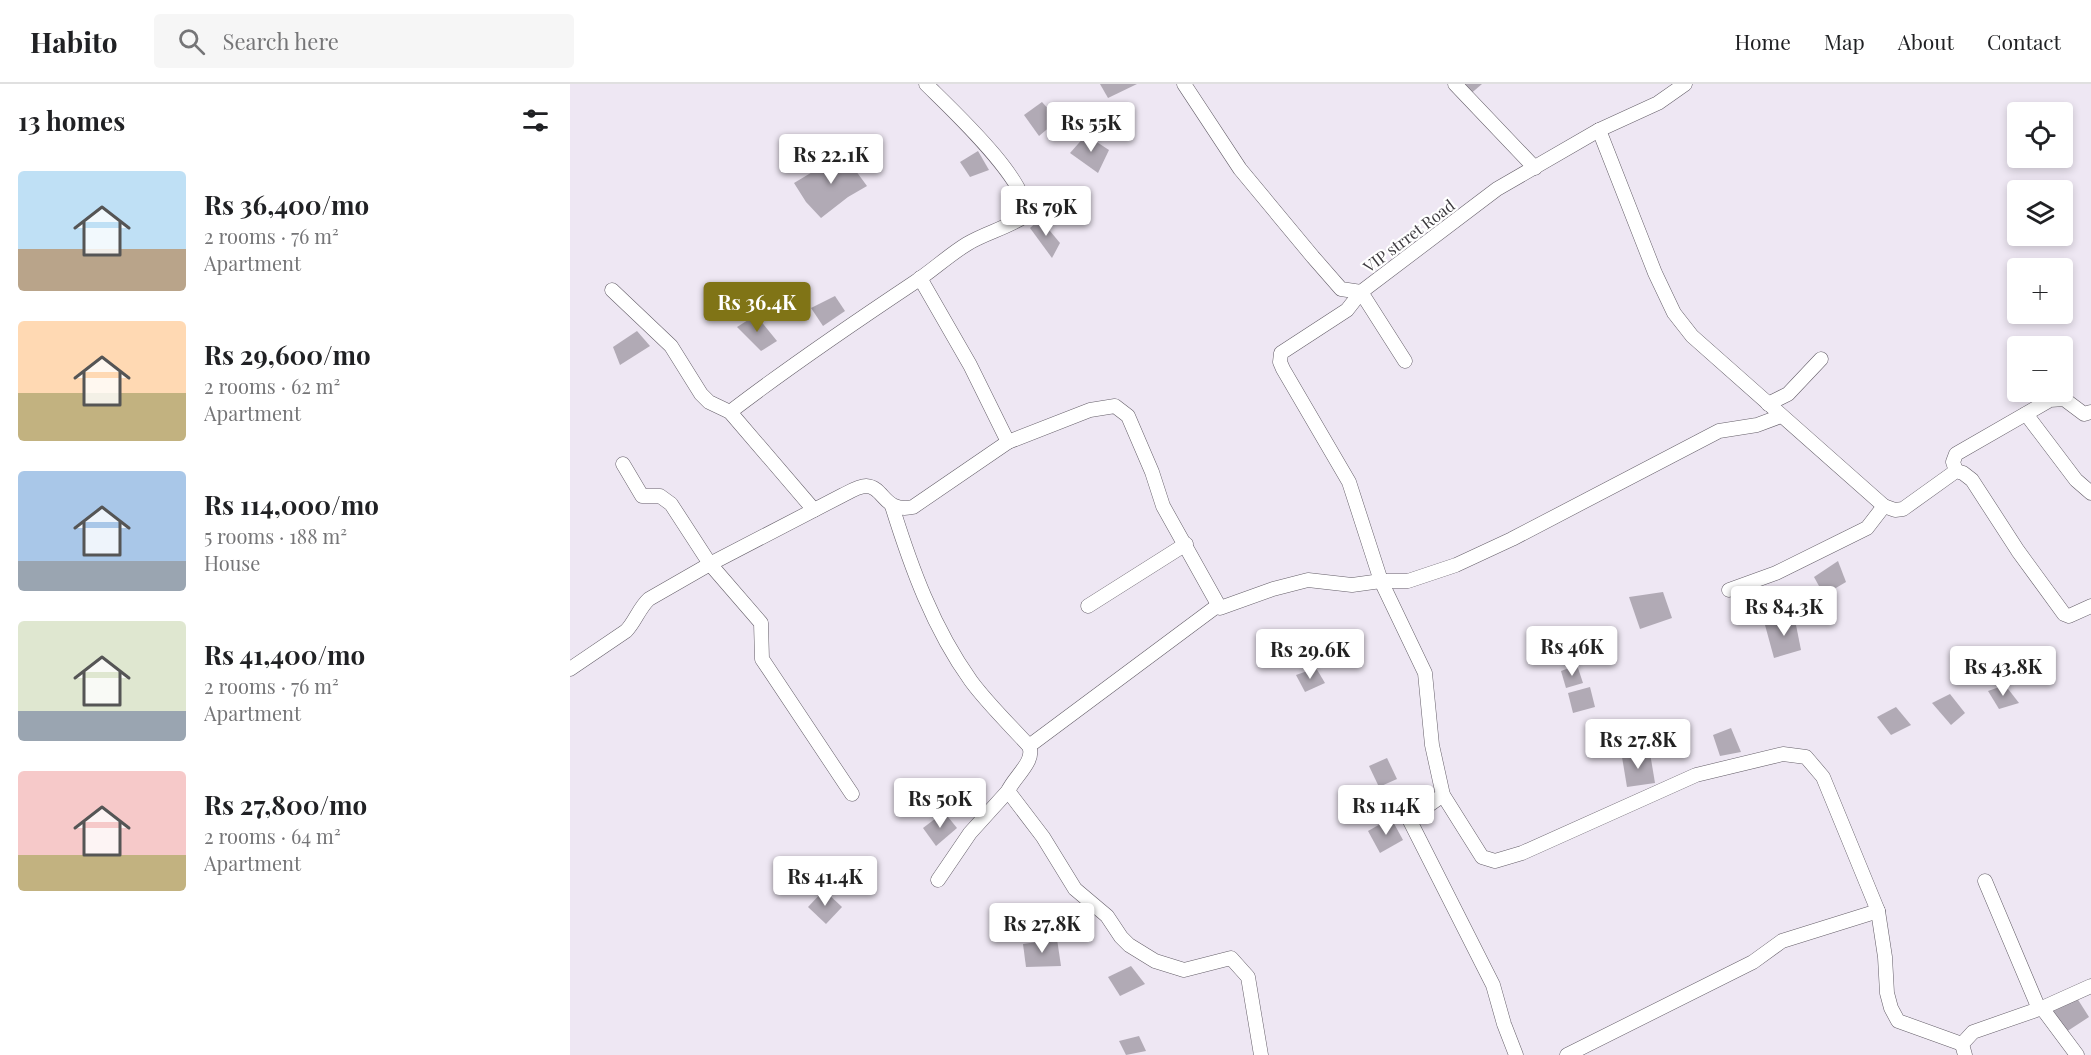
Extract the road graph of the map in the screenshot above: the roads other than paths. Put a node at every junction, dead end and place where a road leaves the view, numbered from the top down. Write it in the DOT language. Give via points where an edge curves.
graph roads {
  1 [pos="927,84"];
  2 [pos="1184,84"];
  3 [pos="1455,84"];
  4 [pos="1685,84"];
  5 [pos="1599,130"];
  6 [pos="1534,168"];
  7 [pos="920,278"];
  8 [pos="612,290"];
  9 [pos="1361,292"];
  10 [pos="1821,359"];
  11 [pos="1405,361"];
  12 [pos="1768,404"];
  13 [pos="730,412"];
  14 [pos="2091,412"];
  15 [pos="2026,414"];
  16 [pos="1781,416"];
  17 [pos="1008,442"];
  18 [pos="623,464"];
  19 [pos="1956,471"];
  20 [pos="2091,493"];
  21 [pos="892,506"];
  22 [pos="1884,506"];
  23 [pos="814,510"];
  24 [pos="1186,544"];
  25 [pos="710,564"];
  26 [pos="1381,581"];
  27 [pos="1729,590"];
  28 [pos="1088,606"];
  29 [pos="1217,606"];
  30 [pos="2091,606"];
  31 [pos="570,669"];
  32 [pos="1029,746"];
  33 [pos="1008,790"];
  34 [pos="852,794"];
  35 [pos="1443,795"];
  36 [pos="938,880"];
  37 [pos="1985,881"];
  38 [pos="1878,911"];
  39 [pos="2091,986"];
  40 [pos="2040,1008"];
  41 [pos="1964,1049"];
  42 [pos="1261,1055"];
  43 [pos="1516,1055"];
  44 [pos="1567,1055"];
  45 [pos="2077,1055"];
  1 -- 7 [label="street" via="984,141 1025,201 1027,210 1025,216 1011,225 970,242"];
  2 -- 9 [label="street, VIP strret Road" via="1240,169 1313,257 1341,289"];
  3 -- 6 [label="street"];
  4 -- 5 [label="street, VIP strret Road" via="1658,104"];
  5 -- 6 [label="street, VIP strret Road"];
  5 -- 12 [label="street" via="1674,313 1692,336"];
  6 -- 9 [label="street, VIP strret Road" via="1497,189"];
  7 -- 13 [label="street"];
  7 -- 17 [label="street"];
  8 -- 13 [label="street" via="670,346 701,394"];
  9 -- 11 [label="street"];
  9 -- 26 [label="street" via="1347,310 1281,353 1280,362 1349,482"];
  10 -- 12 [label="street" via="1788,394"];
  12 -- 16 [label="street"];
  13 -- 23 [label="street"];
  14 -- 15 [label="street" via="2084,414 2057,398"];
  15 -- 19 [label="street" via="1956,454"];
  15 -- 20 [label="street" via="2076,480"];
  16 -- 22 [label="street"];
  16 -- 26 [label="street" via="1757,425 1719,431 1456,565 1408,581"];
  17 -- 21 [label="street" via="913,507"];
  17 -- 24 [label="street" via="1090,410 1115,406 1128,416 1163,506"];
  18 -- 25 [label="street" via="642,496 660,496 671,504"];
  19 -- 22 [label="street" via="1903,509"];
  19 -- 30 [label="street" via="1972,480 2064,614 2069,616"];
  21 -- 23 [label="street" via="875,489 865,486"];
  21 -- 32 [label="street" via="912,570 949,648 972,683"];
  22 -- 27 [label="street" via="1867,528 1776,573"];
  23 -- 25 [label="street"];
  24 -- 28 [label="street"];
  24 -- 29 [label="street"];
  25 -- 31 [label="street" via="649,599 626,631"];
  25 -- 34 [label="street" via="761,623 762,659"];
  26 -- 29 [label="street" via="1352,585 1308,580"];
  26 -- 35 [label="street" via="1425,673 1432,745"];
  29 -- 32 [label="street"];
  32 -- 33 [label="street" via="1030,759"];
  33 -- 36 [label="street"];
  33 -- 42 [label="street" via="1075,889 1107,916 1129,945 1155,961 1184,970 1231,958 1248,978"];
  35 -- 38 [label="street" via="1482,856 1495,861 1522,853 1696,775 1784,754 1806,757 1823,777"];
  35 -- 43 [label="street" via="1410,819 1493,985"];
  37 -- 40 [label="street"];
  38 -- 41 [label="street" via="1887,993 1898,1021"];
  38 -- 44 [label="street" via="1782,941 1753,962"];
  39 -- 40 [label="street"];
  40 -- 41 [label="street" via="1973,1032"];
  40 -- 45 [label="street"];
}
